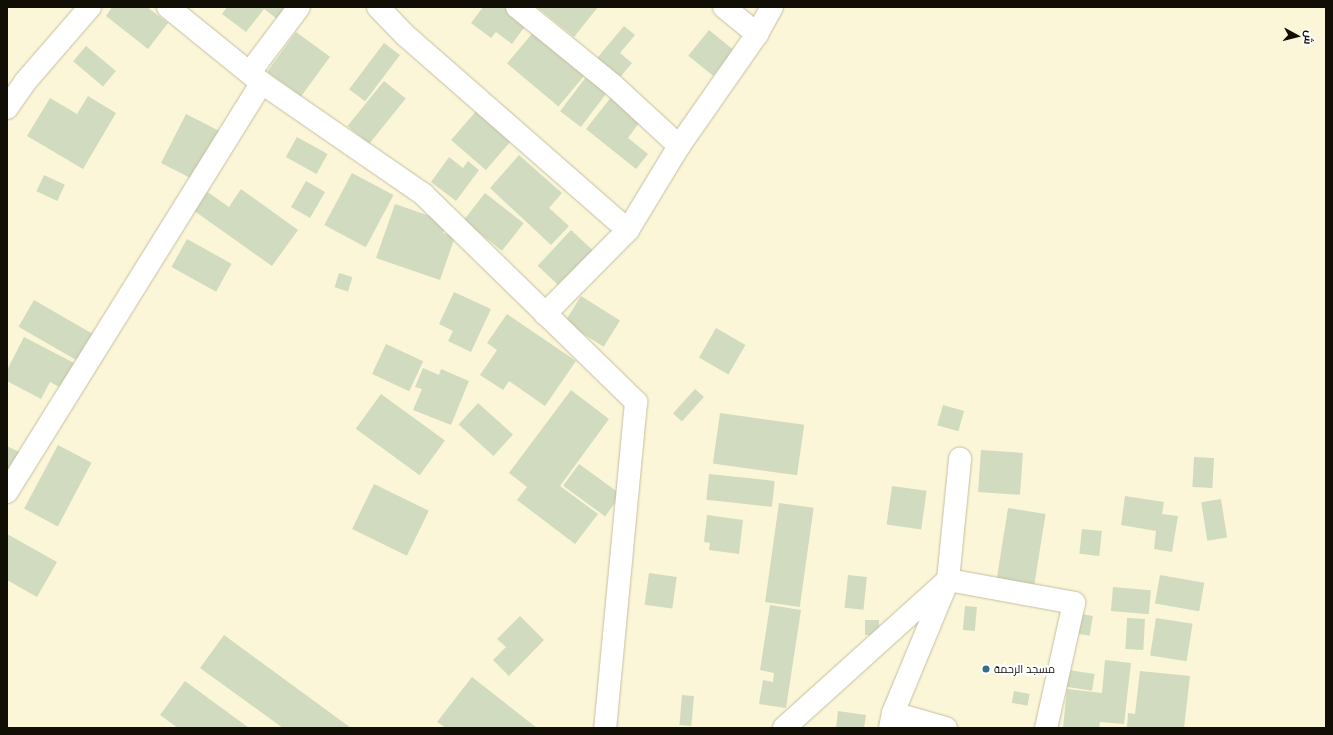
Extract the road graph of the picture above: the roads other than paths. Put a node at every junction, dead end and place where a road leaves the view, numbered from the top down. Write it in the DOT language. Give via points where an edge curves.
graph roads {
  1 [pos="90,7"];
  2 [pos="168,7"];
  3 [pos="299,7"];
  4 [pos="378,7"];
  5 [pos="517,7"];
  6 [pos="724,7"];
  7 [pos="772,7"];
  8 [pos="757,34"];
  9 [pos="256,77"];
  10 [pos="7,108"];
  11 [pos="679,146"];
  12 [pos="628,230"];
  13 [pos="545,314"];
  14 [pos="960,459"];
  15 [pos="7,492"];
  16 [pos="948,580"];
  17 [pos="891,721"];
  18 [pos="605,728"];
  19 [pos="784,728"];
  20 [pos="946,728"];
  21 [pos="1046,728"];
  1 -- 10 [label="street" via="25,82"];
  2 -- 9 [label="street"];
  3 -- 9 [label="street"];
  4 -- 12 [label="street" via="405,35"];
  5 -- 11 [label="street" via="613,85"];
  6 -- 8 [label="street"];
  7 -- 8 [label="street"];
  8 -- 11 [label="street"];
  9 -- 13 [label="street" via="423,194"];
  9 -- 15 [label="street"];
  11 -- 12 [label="street"];
  12 -- 13 [label="street"];
  13 -- 18 [label="street" via="636,402"];
  14 -- 16 [label="street"];
  16 -- 17 [label="street"];
  16 -- 19 [label="street"];
  16 -- 21 [label="street" via="1074,603"];
  17 -- 20 [label="street"];
}
